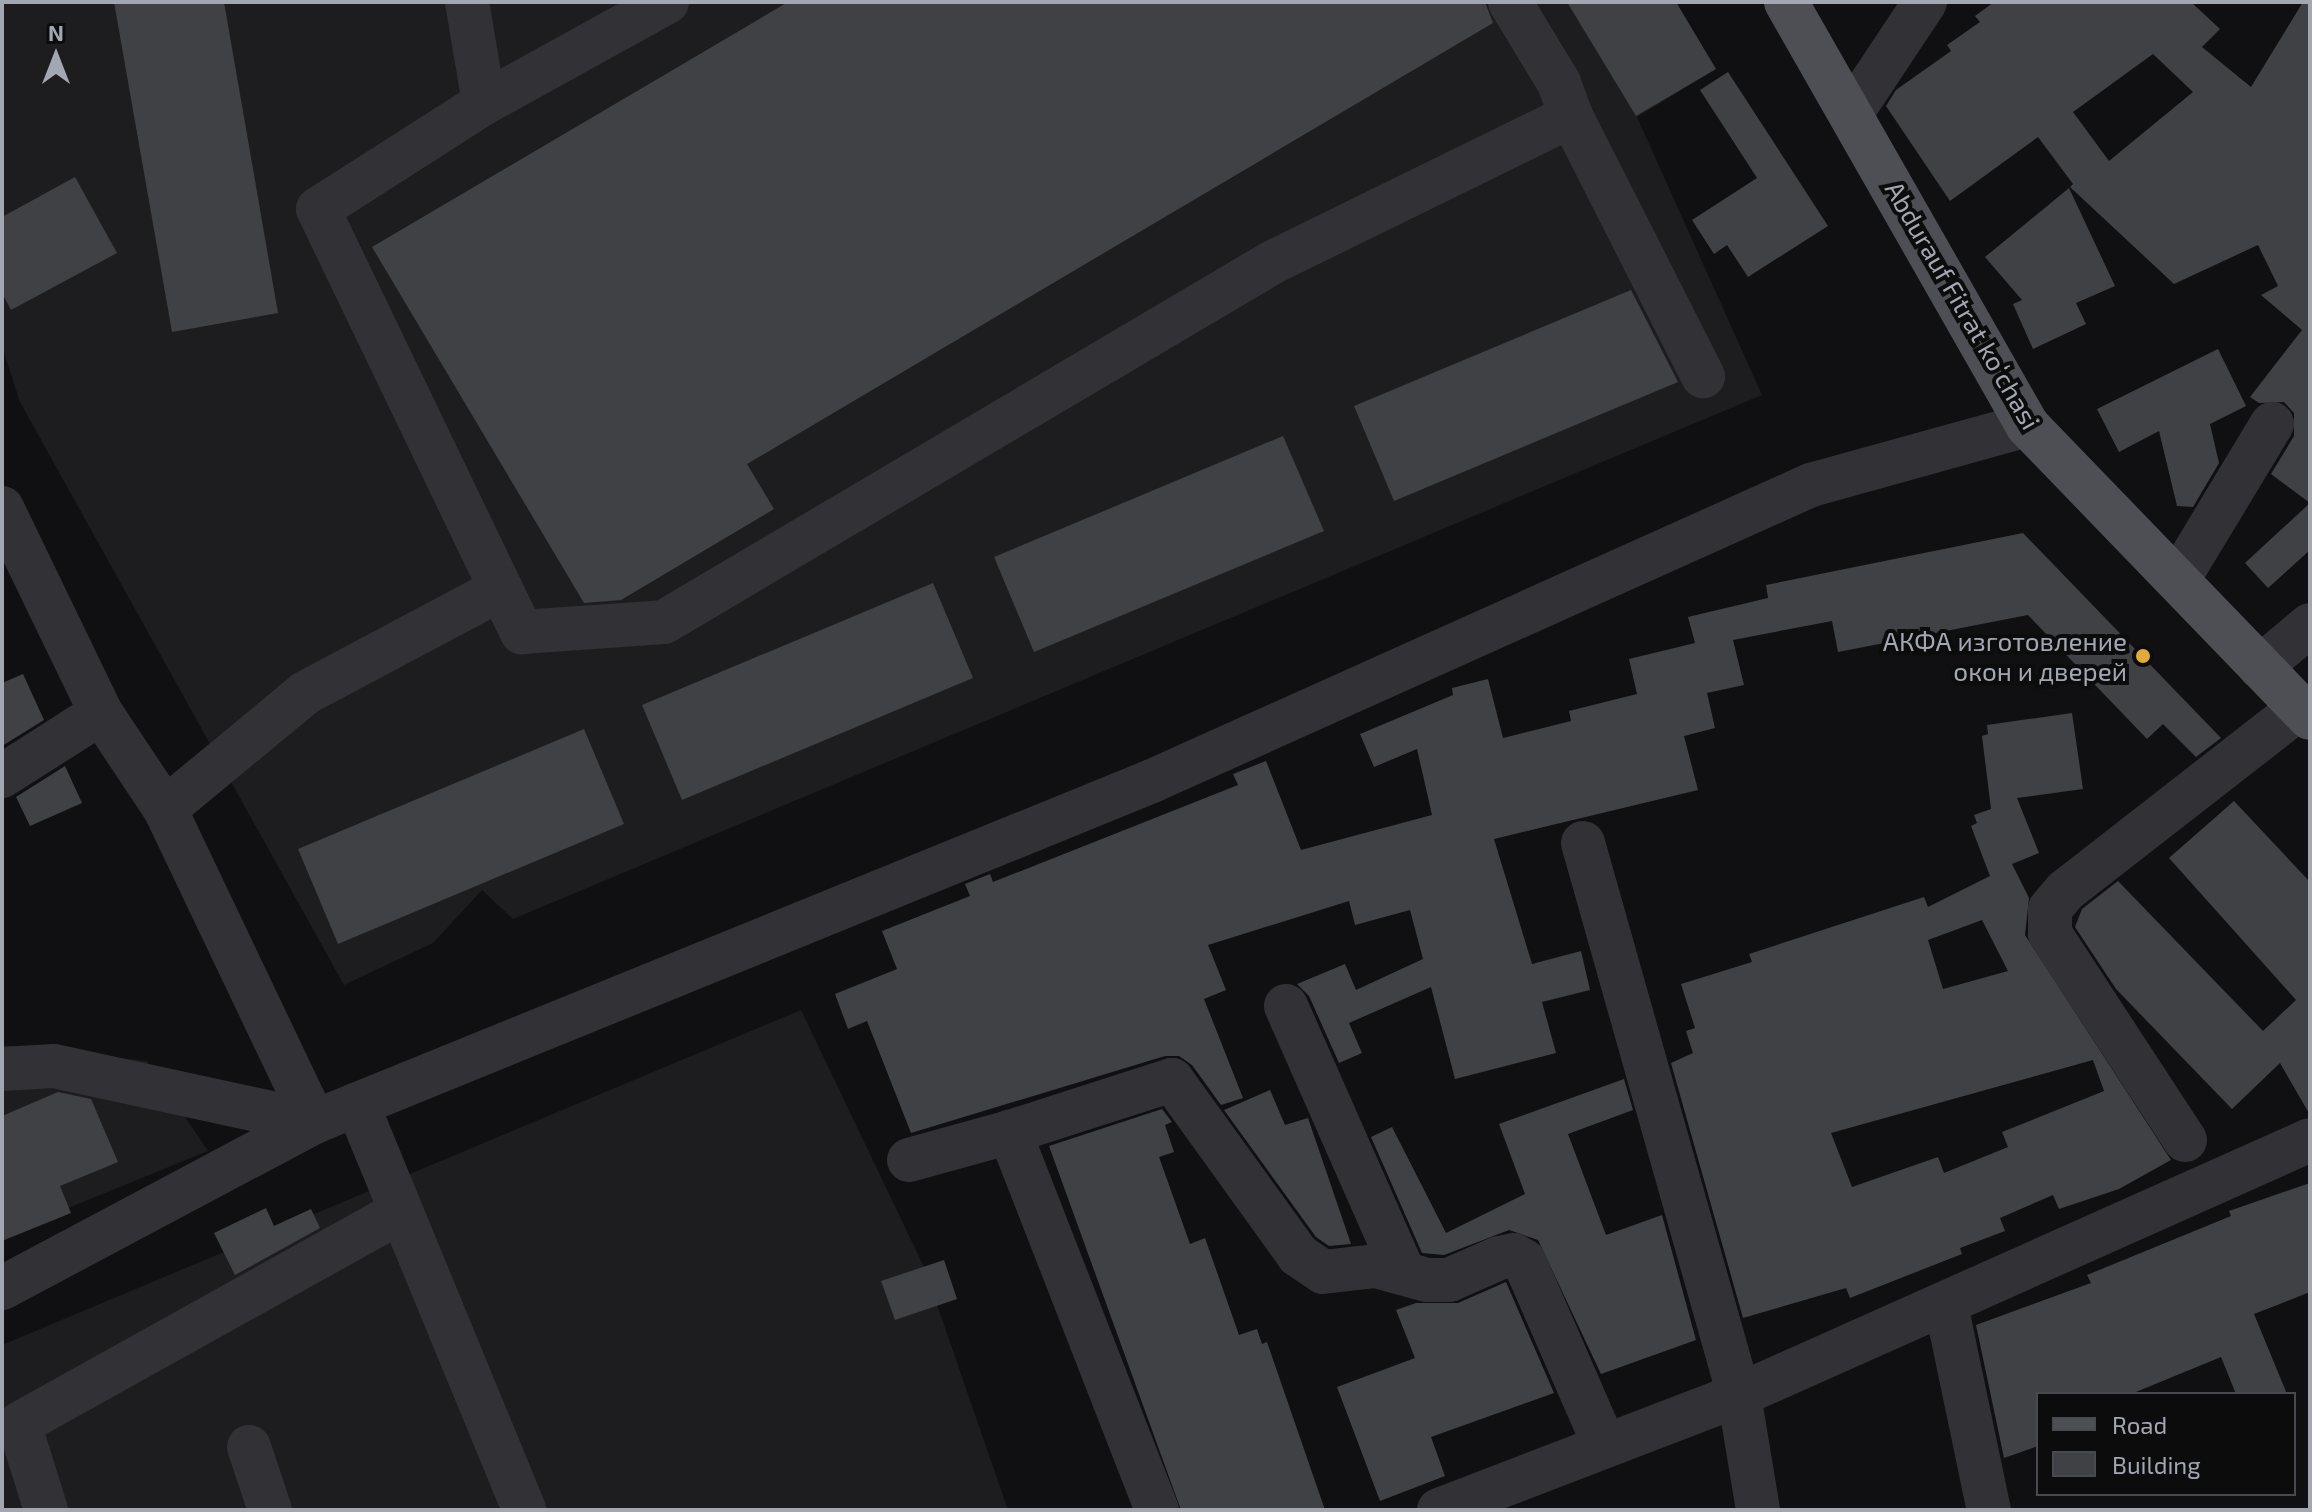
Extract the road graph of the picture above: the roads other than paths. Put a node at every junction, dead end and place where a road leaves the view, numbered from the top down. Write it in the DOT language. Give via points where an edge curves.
graph roads {
  1 [pos="467,2"];
  2 [pos="667,2"];
  3 [pos="1510,2"];
  4 [pos="1786,2"];
  5 [pos="1925,2"];
  6 [pos="484,103"];
  7 [pos="1852,112"];
  8 [pos="1571,116"];
  9 [pos="1703,376"];
  10 [pos="2272,424"];
  11 [pos="2027,425"];
  12 [pos="3,512"];
  13 [pos="2179,578"];
  14 [pos="501,589"];
  15 [pos="2310,625"];
  16 [pos="2260,667"];
  17 [pos="101,713"];
  18 [pos="2305,713"];
  19 [pos="2,776"];
  20 [pos="165,809"];
  21 [pos="1583,843"];
  22 [pos="1286,1006"];
  23 [pos="2,1069"];
  24 [pos="357,1104"];
  25 [pos="314,1122"];
  26 [pos="1010,1132"];
  27 [pos="2185,1140"];
  28 [pos="2310,1140"];
  29 [pos="909,1160"];
  30 [pos="401,1211"];
  31 [pos="1404,1273"];
  32 [pos="2,1288"];
  33 [pos="1946,1305"];
  34 [pos="1739,1395"];
  35 [pos="1605,1446"];
  36 [pos="249,1447"];
  37 [pos="46,1510"];
  38 [pos="270,1510"];
  39 [pos="524,1510"];
  40 [pos="1157,1510"];
  41 [pos="1439,1510"];
  42 [pos="1758,1510"];
  43 [pos="1989,1510"];
  1 -- 6 [label="street"];
  2 -- 6 [label="street"];
  3 -- 8 [label="street" via="1559,83"];
  4 -- 7 [label="main road, Abdurauf Fitrat koʻchasi"];
  5 -- 7 [label="street"];
  6 -- 14 [label="street" via="318,209"];
  7 -- 11 [label="main road, Abdurauf Fitrat koʻchasi"];
  8 -- 9 [label="street"];
  8 -- 14 [label="street" via="1273,262 664,622 522,632"];
  10 -- 13 [label="street"];
  11 -- 13 [label="main road, Abdurauf Fitrat koʻchasi"];
  11 -- 24 [label="street" via="1811,485 1152,781"];
  12 -- 17 [label="street"];
  13 -- 16 [label="main road, Abdurauf Fitrat koʻchasi"];
  14 -- 20 [label="street" via="305,693"];
  15 -- 16 [label="street"];
  16 -- 18 [label="main road, Abdurauf Fitrat koʻchasi"];
  17 -- 19 [label="street"];
  17 -- 20 [label="street"];
  18 -- 27 [label="street" via="2065,891 2050,909 2050,934"];
  20 -- 25 [label="street"];
  21 -- 34 [label="street"];
  22 -- 31 [label="street"];
  23 -- 25 [label="street" via="54,1066"];
  24 -- 25 [label="street"];
  24 -- 30 [label="street"];
  25 -- 32 [label="street"];
  26 -- 29 [label="street"];
  26 -- 31 [label="street" via="1172,1080 1298,1255 1323,1272 1376,1266"];
  26 -- 40 [label="street"];
  28 -- 33 [label="street"];
  30 -- 37 [label="street" via="19,1424"];
  30 -- 39 [label="street"];
  31 -- 35 [label="street" via="1449,1280 1499,1258 1514,1255 1524,1261"];
  33 -- 34 [label="street"];
  33 -- 43 [label="street"];
  34 -- 35 [label="street"];
  34 -- 42 [label="street"];
  35 -- 41 [label="street"];
  36 -- 38 [label="street"];
}
